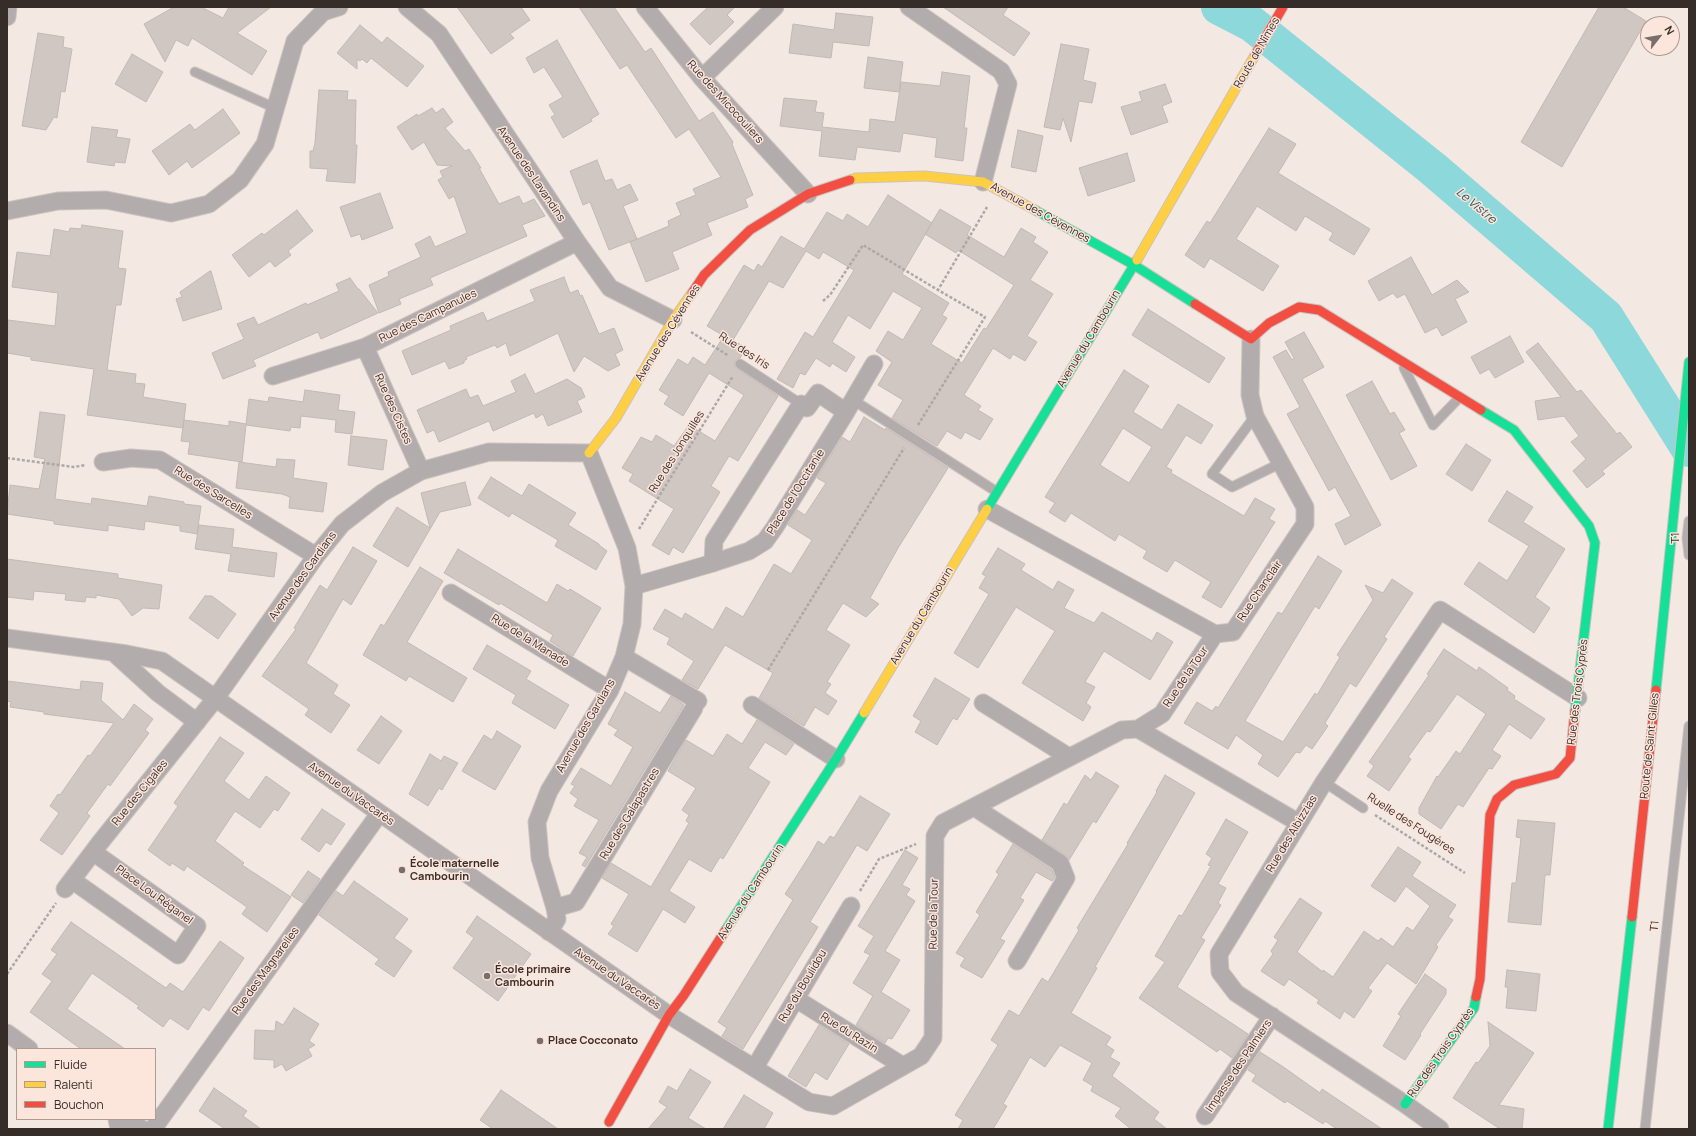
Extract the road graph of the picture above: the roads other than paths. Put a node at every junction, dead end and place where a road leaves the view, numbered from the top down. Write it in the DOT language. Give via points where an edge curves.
graph roads {
  1 [pos="8,7"];
  2 [pos="339,7"];
  3 [pos="407,7"];
  4 [pos="644,7"];
  5 [pos="775,7"];
  6 [pos="909,7"];
  7 [pos="1283,7"];
  8 [pos="7,17"];
  9 [pos="194,72"];
  10 [pos="702,78"];
  11 [pos="1230,98"];
  12 [pos="275,108"];
  13 [pos="983,182"];
  14 [pos="808,194"];
  15 [pos="7,211"];
  16 [pos="577,242"];
  17 [pos="1134,265"];
  18 [pos="673,320"];
  19 [pos="1251,339"];
  20 [pos="366,347"];
  21 [pos="1401,361"];
  22 [pos="1689,362"];
  23 [pos="740,364"];
  24 [pos="874,364"];
  25 [pos="273,376"];
  26 [pos="1461,396"];
  27 [pos="801,404"];
  28 [pos="850,406"];
  29 [pos="1255,416"];
  30 [pos="590,453"];
  31 [pos="103,462"];
  32 [pos="1281,463"];
  33 [pos="421,471"];
  34 [pos="997,492"];
  35 [pos="987,509"];
  36 [pos="1689,520"];
  37 [pos="1689,555"];
  38 [pos="316,556"];
  39 [pos="713,563"];
  40 [pos="634,586"];
  41 [pos="451,593"];
  42 [pos="1215,634"];
  43 [pos="7,638"];
  44 [pos="113,652"];
  45 [pos="624,657"];
  46 [pos="610,690"];
  47 [pos="1578,698"];
  48 [pos="215,699"];
  49 [pos="984,703"];
  50 [pos="752,705"];
  51 [pos="197,722"];
  52 [pos="1689,726"];
  53 [pos="1138,729"];
  54 [pos="1069,757"];
  55 [pos="836,759"];
  56 [pos="1324,782"];
  57 [pos="974,807"];
  58 [pos="1364,808"];
  59 [pos="379,814"];
  60 [pos="1299,823"];
  61 [pos="93,852"];
  62 [pos="69,885"];
  63 [pos="852,906"];
  64 [pos="555,908"];
  65 [pos="549,932"];
  66 [pos="1017,961"];
  67 [pos="796,999"];
  68 [pos="669,1015"];
  69 [pos="1272,1016"];
  70 [pos="7,1033"];
  71 [pos="29,1048"];
  72 [pos="903,1066"];
  73 [pos="755,1067"];
  74 [pos="1405,1104"];
  75 [pos="1206,1116"];
  76 [pos="128,1120"];
  77 [pos="607,1125"];
  78 [pos="142,1129"];
  79 [pos="153,1129"];
  80 [pos="1440,1129"];
  81 [pos="1608,1129"];
  82 [pos="1645,1129"];
  1 -- 8 [label="street"];
  2 -- 12 [label="street" via="323,12 295,41"];
  3 -- 16 [label="street, Avenue des Lavandins" via="438,34"];
  4 -- 10 [label="street, Rue des Micocouliers"];
  5 -- 10 [label="street"];
  6 -- 13 [label="street" via="1001,71 1008,84"];
  7 -- 11 [label="street, Route de Nîmes"];
  9 -- 12 [label="lane"];
  10 -- 14 [label="street, Rue des Micocouliers"];
  11 -- 17 [label="street, Avenue du Cambourin"];
  12 -- 15 [label="street" via="265,144 240,180 209,204 171,213 106,200 58,201"];
  13 -- 14 [label="street, Avenue des Cévennes" via="924,176 856,178"];
  13 -- 17 [label="street, Avenue des Cévennes"];
  14 -- 18 [label="street, Avenue des Cévennes" via="750,230 704,275"];
  16 -- 18 [label="street, Avenue des Lavandins" via="610,288"];
  16 -- 20 [label="street, Rue des Campanules"];
  17 -- 19 [label="street"];
  17 -- 34 [label="street, Avenue du Cambourin"];
  18 -- 30 [label="street, Avenue des Cévennes" via="616,418"];
  19 -- 21 [label="street" via="1269,323 1299,306 1319,310"];
  19 -- 29 [label="street, Rue Chanclair" via="1250,395"];
  20 -- 25 [label="street, Rue des Campanules"];
  20 -- 33 [label="street, Rue des Cistes"];
  21 -- 26 [label="street"];
  21 -- 26 [label="lane" via="1433,425"];
  22 -- 81 [label="street, Route de Saint-Gilles"];
  23 -- 27 [label="lane, Rue des Iris"];
  24 -- 28 [label="street, Place de l'Occitanie"];
  26 -- 47 [label="street, Rue des Trois Cyprès" via="1514,430 1589,526 1595,543"];
  27 -- 28 [label="street" via="807,408 818,393"];
  27 -- 39 [label="street" via="714,541"];
  28 -- 34 [label="lane"];
  28 -- 39 [label="street, Place de l'Occitanie" via="765,541 749,551"];
  29 -- 32 [label="street, Rue Chanclair"];
  29 -- 32 [label="lane" via="1212,474 1232,487"];
  30 -- 33 [label="street, Avenue des Gardians" via="489,452"];
  30 -- 40 [label="street, Avenue des Gardians" via="627,548"];
  31 -- 38 [label="street, Rue des Sarcelles" via="131,458 160,460"];
  32 -- 42 [label="street, Rue Chanclair" via="1305,507 1305,524 1233,632"];
  33 -- 38 [label="street, Avenue des Gardians" via="382,492 342,524"];
  34 -- 35 [label="street, Avenue du Cambourin"];
  35 -- 42 [label="street"];
  35 -- 55 [label="street, Avenue du Cambourin"];
  36 -- 37 [label="lane, T1 / T1"];
  38 -- 48 [label="street, Avenue des Gardians"];
  39 -- 40 [label="street, Place de l'Occitanie"];
  40 -- 45 [label="street, Avenue des Gardians" via="632,624"];
  41 -- 46 [label="street, Rue de la Manade"];
  42 -- 53 [label="street, Rue de la Tour" via="1162,714"];
  43 -- 44 [label="street, Avenue du Vaccarès"];
  44 -- 48 [label="street, Avenue du Vaccarès" via="162,661"];
  44 -- 51 [label="street" via="158,693"];
  45 -- 46 [label="street, Avenue des Gardians"];
  45 -- 64 [label="street, Rue des Galapastres" via="696,705 576,902"];
  46 -- 64 [label="street, Avenue des Gardians" via="549,791 537,822 540,858"];
  47 -- 56 [label="street, Rue des Albizzias" via="1440,610"];
  47 -- 74 [label="street, Rue des Trois Cyprès" via="1570,758 1556,774 1514,785 1497,799 1490,815 1480,979 1474,1008"];
  48 -- 51 [label="street, Rue des Cigales"];
  48 -- 59 [label="street, Avenue du Vaccarès"];
  49 -- 54 [label="street"];
  50 -- 55 [label="street"];
  51 -- 61 [label="street, Rue des Cigales"];
  52 -- 82 [label="lane, T1 / T1"];
  53 -- 54 [label="street, Rue de la Tour" via="1122,730"];
  53 -- 60 [label="street"];
  54 -- 57 [label="street, Rue de la Tour"];
  55 -- 68 [label="street, Avenue du Cambourin"];
  56 -- 58 [label="lane, Ruelle des Fougères"];
  56 -- 60 [label="street, Rue des Albizzias"];
  57 -- 66 [label="street" via="1060,863 1066,878"];
  57 -- 72 [label="street, Rue de la Tour" via="943,823 935,836 933,1038 921,1056"];
  59 -- 65 [label="street, Avenue du Vaccarès"];
  59 -- 79 [label="street, Rue des Magnarelles"];
  60 -- 69 [label="street, Rue des Albizzias" via="1219,954 1220,972 1236,993"];
  61 -- 62 [label="street, Rue des Cigales"];
  61 -- 62 [label="street, Place Lou Réganel" via="197,926 178,955"];
  63 -- 67 [label="street, Rue du Boulidou"];
  64 -- 65 [label="street, Avenue des Gardians" via="557,919"];
  65 -- 68 [label="street, Avenue du Vaccarès"];
  67 -- 72 [label="street, Rue du Razin"];
  67 -- 73 [label="street, Rue du Boulidou"];
  68 -- 73 [label="street, Rue de la Tour"];
  68 -- 77 [label="street, Avenue du Cambourin"];
  69 -- 74 [label="street, Rue des Albizzias"];
  69 -- 75 [label="street, Impasse des Palmiers"];
  70 -- 71 [label="street"];
  72 -- 73 [label="street, Rue de la Tour" via="833,1106 809,1102"];
  74 -- 80 [label="street, Rue des Albizzias"];
  76 -- 78 [label="street"];
}
